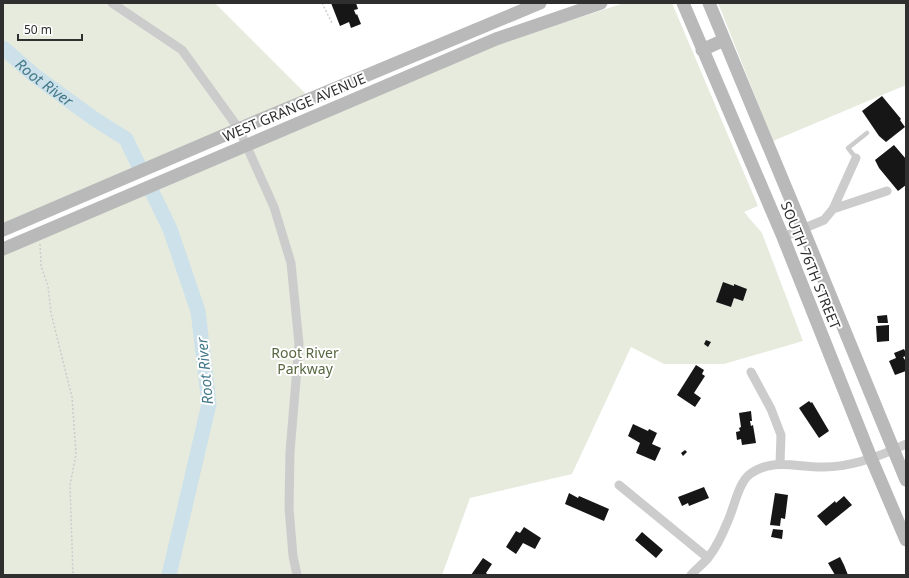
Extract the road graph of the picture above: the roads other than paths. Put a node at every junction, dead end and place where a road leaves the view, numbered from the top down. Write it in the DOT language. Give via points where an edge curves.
graph roads {
  1 [pos="112,3"];
  2 [pos="540,3"];
  3 [pos="601,3"];
  4 [pos="683,3"];
  5 [pos="709,3"];
  6 [pos="585,6"];
  7 [pos="724,40"];
  8 [pos="702,50"];
  9 [pos="239,129"];
  10 [pos="867,133"];
  11 [pos="245,145"];
  12 [pos="856,158"];
  13 [pos="140,172"];
  14 [pos="146,187"];
  15 [pos="887,191"];
  16 [pos="833,209"];
  17 [pos="803,229"];
  18 [pos="3,230"];
  19 [pos="783,238"];
  20 [pos="3,249"];
  21 [pos="751,372"];
  22 [pos="906,444"];
  23 [pos="894,450"];
  24 [pos="871,458"];
  25 [pos="780,464"];
  26 [pos="906,480"];
  27 [pos="620,485"];
  28 [pos="906,540"];
  29 [pos="708,558"];
  30 [pos="297,575"];
  31 [pos="691,575"];
  1 -- 9 [label="street" via="182,50"];
  2 -- 9 [label="street, WEST GRANGE AVENUE"];
  3 -- 6 [label="street, WEST GRANGE AVENUE"];
  4 -- 8 [label="street, SOUTH 76TH STREET"];
  5 -- 7 [label="street, SOUTH 76TH STREET"];
  6 -- 11 [label="street, WEST GRANGE AVENUE" via="496,39"];
  7 -- 8 [label="street"];
  7 -- 17 [label="street, SOUTH 76TH STREET"];
  8 -- 19 [label="street, SOUTH 76TH STREET"];
  9 -- 11 [label="street"];
  9 -- 13 [label="street, WEST GRANGE AVENUE"];
  10 -- 12 [label="lane" via="848,148"];
  11 -- 14 [label="street, WEST GRANGE AVENUE"];
  11 -- 30 [label="street" via="274,207 291,263 299,344 290,452 289,508"];
  12 -- 16 [label="street"];
  13 -- 14 [label="street"];
  13 -- 18 [label="street, WEST GRANGE AVENUE"];
  14 -- 20 [label="street, WEST GRANGE AVENUE"];
  15 -- 16 [label="street"];
  16 -- 17 [label="street" via="824,220"];
  17 -- 19 [label="street"];
  17 -- 23 [label="street, SOUTH 76TH STREET"];
  19 -- 24 [label="street, SOUTH 76TH STREET"];
  21 -- 25 [label="street" via="771,409 781,435"];
  22 -- 23 [label="street"];
  23 -- 24 [label="street"];
  23 -- 26 [label="street, SOUTH 76TH STREET"];
  24 -- 25 [label="street" via="853,464 824,467"];
  24 -- 28 [label="street, SOUTH 76TH STREET"];
  25 -- 29 [label="street" via="763,467 749,475 738,492 727,523"];
  27 -- 29 [label="street"];
  29 -- 31 [label="street"];
}
